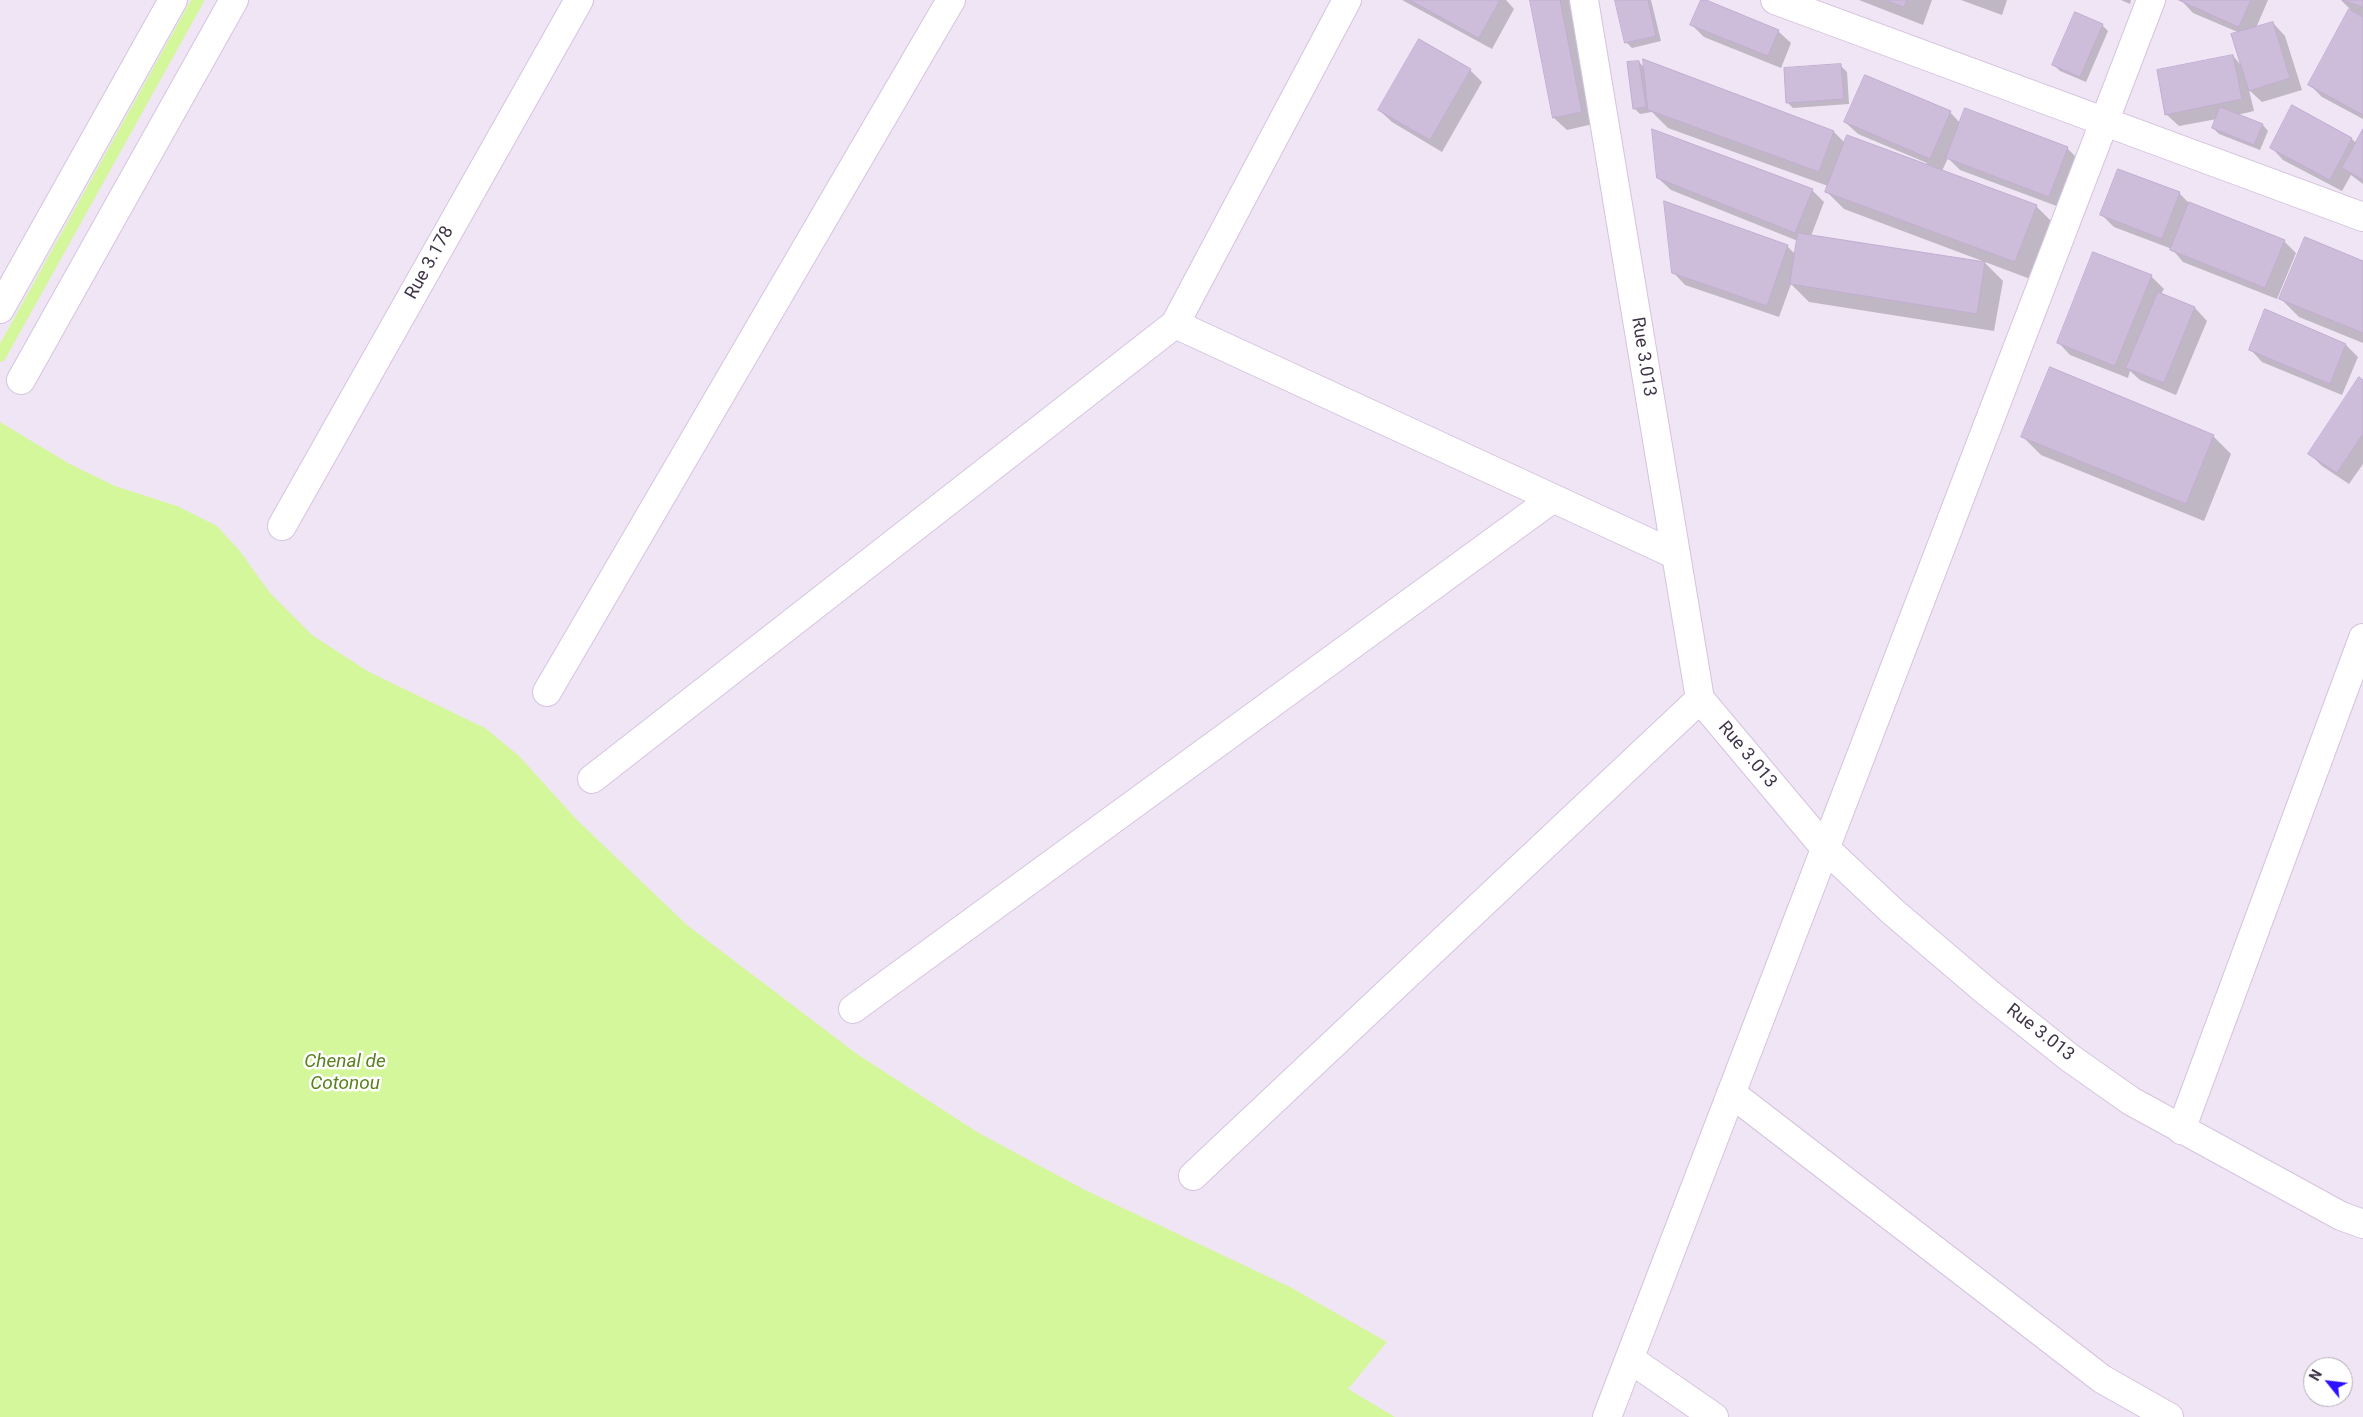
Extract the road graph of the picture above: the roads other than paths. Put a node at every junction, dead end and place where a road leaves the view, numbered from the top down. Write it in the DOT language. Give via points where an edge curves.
graph roads {
  1 [pos="173,0"];
  2 [pos="234,0"];
  3 [pos="579,0"];
  4 [pos="951,0"];
  5 [pos="1347,0"];
  6 [pos="1584,0"];
  7 [pos="1775,0"];
  8 [pos="2151,0"];
  9 [pos="2104,119"];
  10 [pos="2363,217"];
  11 [pos="0,309"];
  12 [pos="1175,324"];
  13 [pos="21,380"];
  14 [pos="1552,499"];
  15 [pos="282,526"];
  16 [pos="1676,555"];
  17 [pos="2363,638"];
  18 [pos="547,692"];
  19 [pos="1700,699"];
  20 [pos="592,779"];
  21 [pos="1825,848"];
  22 [pos="853,1009"];
  23 [pos="1731,1093"];
  24 [pos="2182,1130"];
  25 [pos="1193,1176"];
  26 [pos="2363,1224"];
  27 [pos="1630,1359"];
  28 [pos="1607,1417"];
  29 [pos="1714,1417"];
  30 [pos="2168,1417"];
  1 -- 11 [label="street"];
  2 -- 13 [label="street"];
  3 -- 15 [label="street, Rue 3.178"];
  4 -- 18 [label="street"];
  5 -- 12 [label="street"];
  6 -- 16 [label="street, Rue 3.013"];
  7 -- 9 [label="street"];
  8 -- 9 [label="street"];
  9 -- 10 [label="street"];
  9 -- 21 [label="street"];
  12 -- 14 [label="street"];
  12 -- 20 [label="street"];
  14 -- 16 [label="street"];
  14 -- 22 [label="street"];
  16 -- 19 [label="street, Rue 3.013"];
  17 -- 24 [label="street"];
  19 -- 21 [label="street, Rue 3.013"];
  19 -- 25 [label="street"];
  21 -- 23 [label="street"];
  21 -- 24 [label="street, Rue 3.013" via="1907,923 2070,1058 2131,1101"];
  23 -- 27 [label="street"];
  23 -- 30 [label="street" via="2102,1379"];
  24 -- 26 [label="street, Rue 3.013" via="2341,1216"];
  27 -- 28 [label="street"];
  27 -- 29 [label="street"];
}
